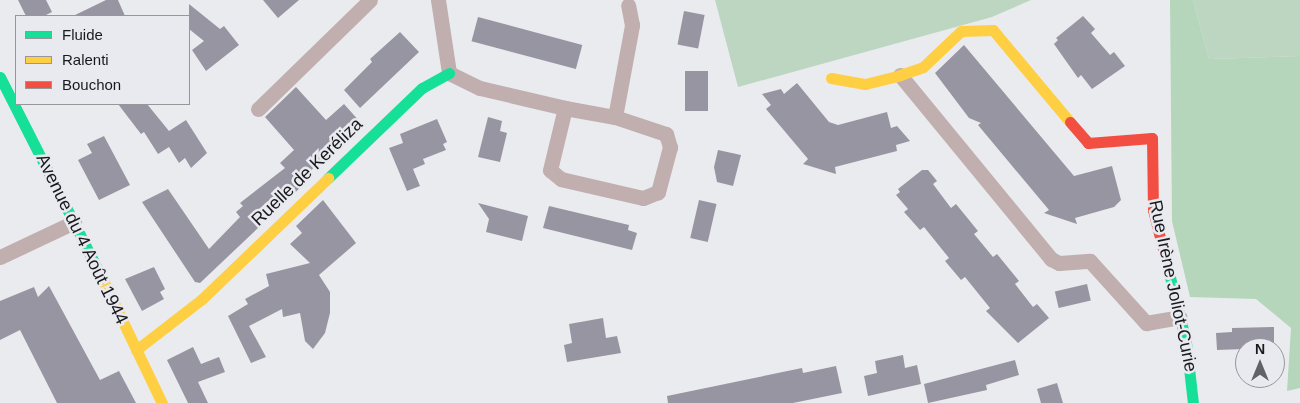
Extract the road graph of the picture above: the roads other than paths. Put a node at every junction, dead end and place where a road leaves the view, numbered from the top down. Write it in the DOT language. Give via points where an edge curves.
graph roads {
  1 [pos="370,0"];
  2 [pos="438,0"];
  3 [pos="628,5"];
  4 [pos="449,73"];
  5 [pos="900,75"];
  6 [pos="0,77"];
  7 [pos="831,78"];
  8 [pos="565,108"];
  9 [pos="258,110"];
  10 [pos="615,117"];
  11 [pos="74,222"];
  12 [pos="0,257"];
  13 [pos="1180,317"];
  14 [pos="136,350"];
  15 [pos="162,403"];
  16 [pos="1193,403"];
  1 -- 9 [label="street"];
  2 -- 4 [label="street"];
  3 -- 10 [label="street" via="632,26"];
  4 -- 8 [label="street" via="480,88"];
  4 -- 14 [label="street, Ruelle de Keréliza" via="422,88 202,299"];
  5 -- 7 [label="street" via="865,84"];
  5 -- 13 [label="street" via="1050,259 1059,263 1090,261 1146,323"];
  5 -- 13 [label="street, Rue Irène Joliot-Curie" via="924,67 961,30 993,30 1088,143 1152,138 1154,210"];
  6 -- 11 [label="street, Avenue du 4 Août 1944"];
  8 -- 10 [label="street"];
  8 -- 10 [label="street" via="550,170 561,179 643,198 658,192 670,147 666,134"];
  11 -- 12 [label="street"];
  11 -- 14 [label="street, Avenue du 4 Août 1944"];
  13 -- 16 [label="street, Rue Irène Joliot-Curie" via="1192,379"];
  14 -- 15 [label="street, Avenue du 4 Août 1944"];
}
